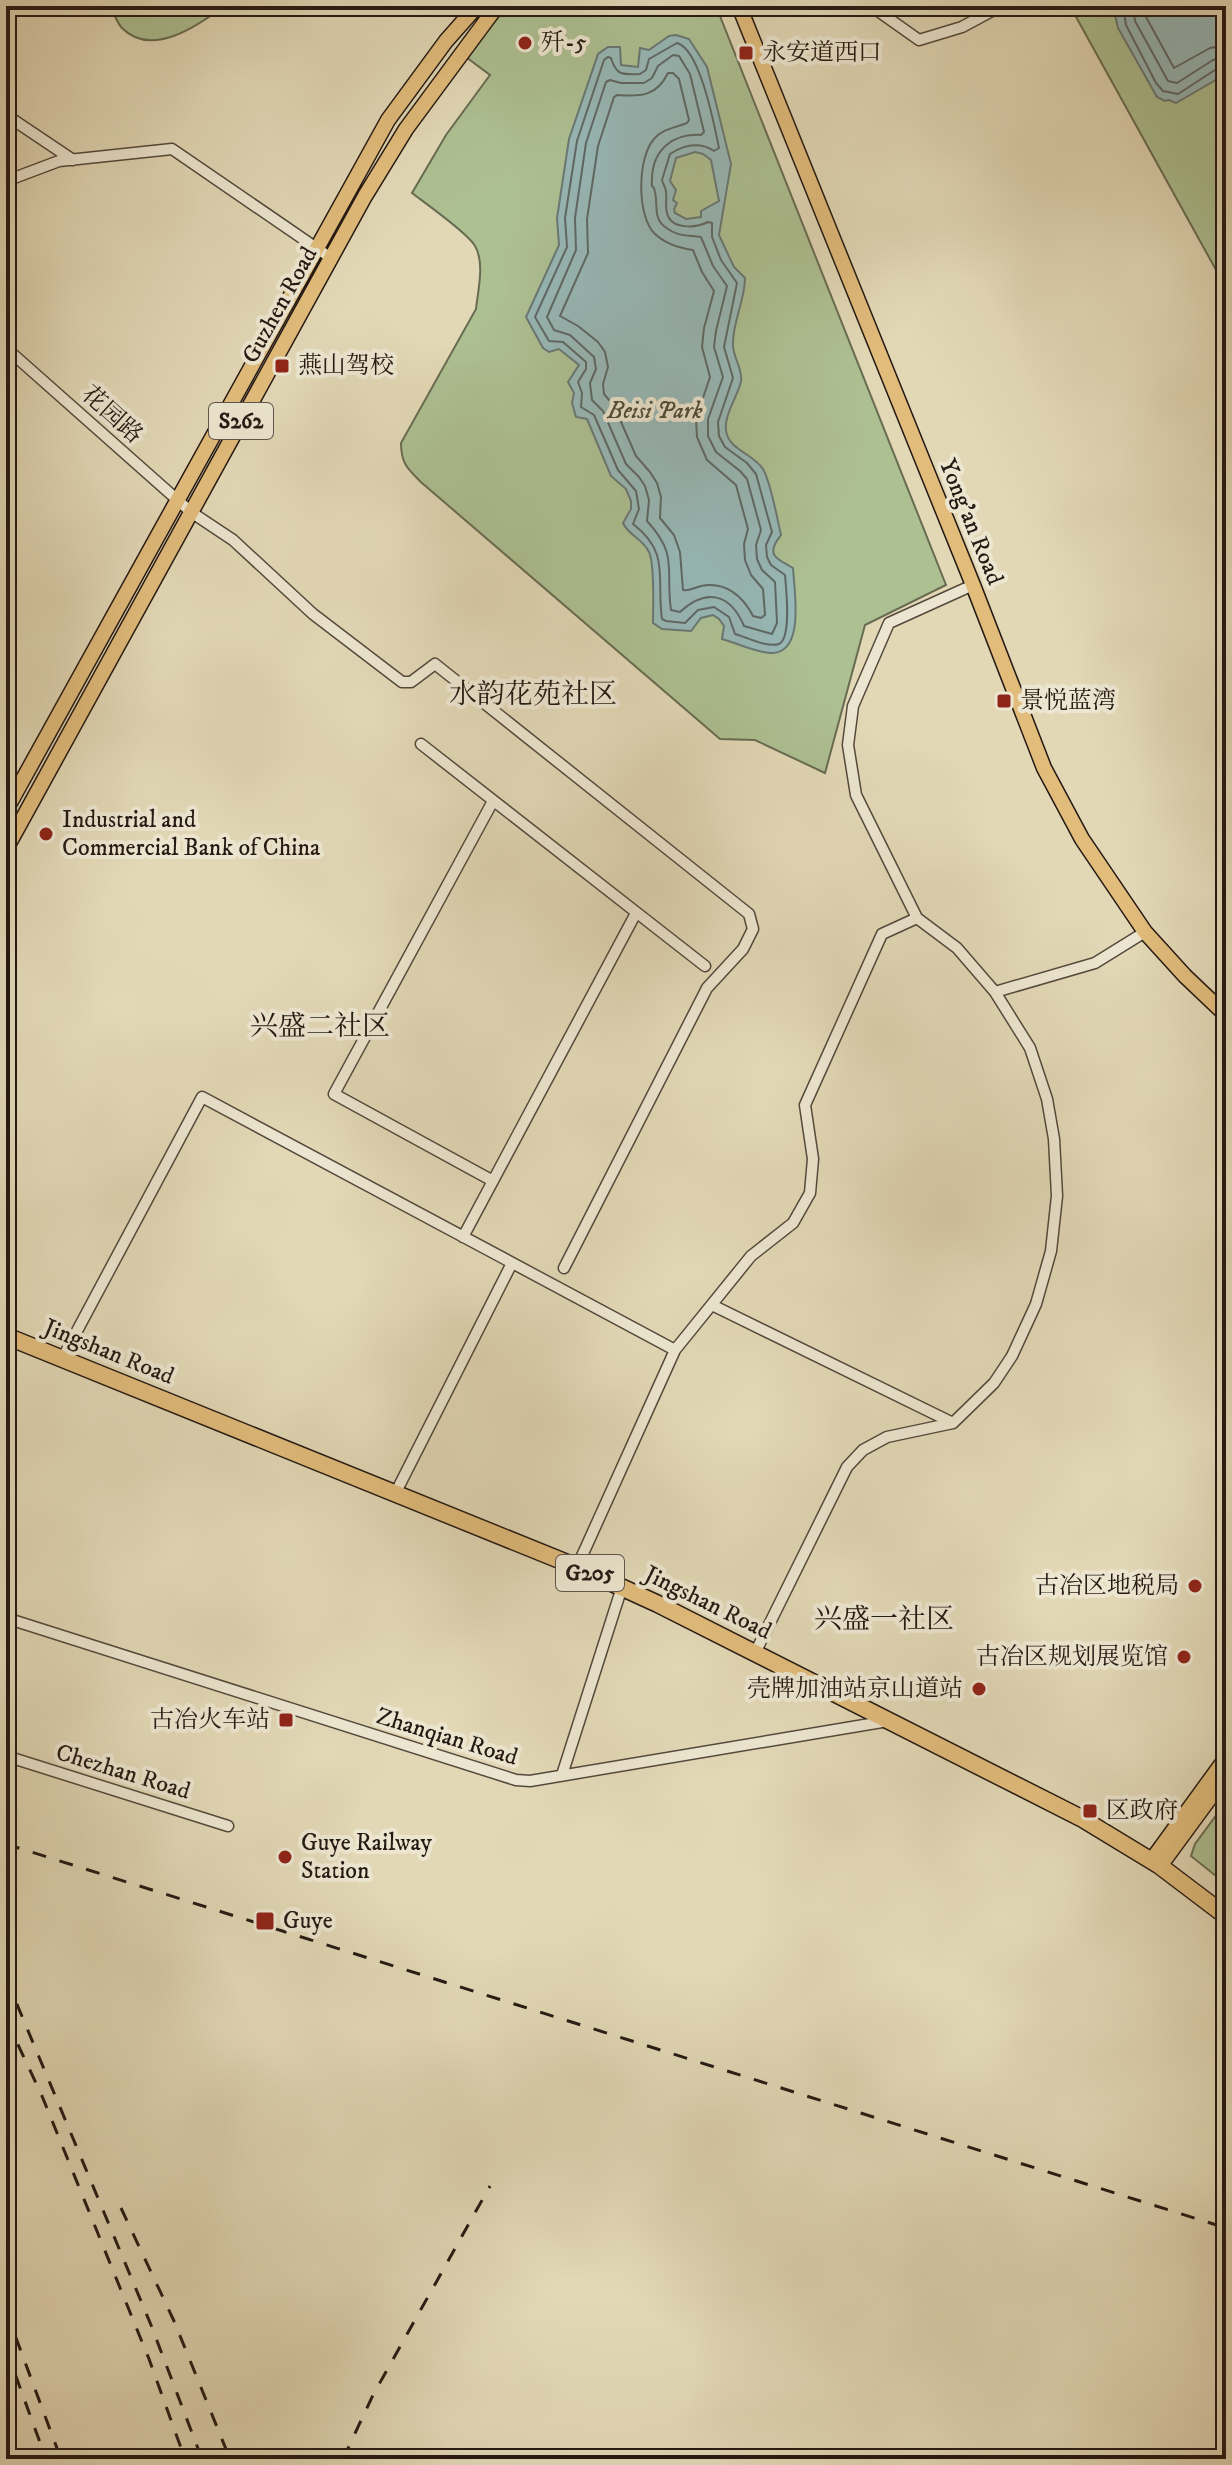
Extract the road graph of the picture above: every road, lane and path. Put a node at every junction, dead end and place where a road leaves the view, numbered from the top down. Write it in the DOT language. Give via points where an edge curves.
graph roads {
  1 [pos="477,6"];
  2 [pos="497,6"];
  3 [pos="739,6"];
  4 [pos="871,6"];
  5 [pos="1001,6"];
  6 [pos="6,115"];
  7 [pos="73,160"];
  8 [pos="6,181"];
  9 [pos="317,248"];
  10 [pos="331,258"];
  11 [pos="6,348"];
  12 [pos="177,500"];
  13 [pos="191,512"];
  14 [pos="973,585"];
  15 [pos="421,744"];
  16 [pos="493,801"];
  17 [pos="6,810"];
  18 [pos="6,849"];
  19 [pos="636,913"];
  20 [pos="917,918"];
  21 [pos="1145,932"];
  22 [pos="705,966"];
  23 [pos="995,992"];
  24 [pos="1226,1015"];
  25 [pos="493,1181"];
  26 [pos="463,1237"];
  27 [pos="512,1263"];
  28 [pos="564,1268"];
  29 [pos="712,1305"];
  30 [pos="6,1336"];
  31 [pos="675,1350"];
  32 [pos="62,1359"];
  33 [pos="953,1423"];
  34 [pos="395,1494"];
  35 [pos="577,1567"];
  36 [pos="622,1587"];
  37 [pos="6,1618"];
  38 [pos="755,1653"];
  39 [pos="890,1721"];
  40 [pos="6,1756"];
  41 [pos="1226,1758"];
  42 [pos="562,1775"];
  43 [pos="1226,1776"];
  44 [pos="228,1826"];
  45 [pos="1155,1864"];
  46 [pos="1226,1916"];
  1 -- 9 [label="main road, Guzhen Road / S262" via="388,120"];
  2 -- 10 [label="main road, Guzhen Road / S262" via="406,129"];
  3 -- 14 [label="main road, Yong'an Road"];
  4 -- 5 [label="street" via="919,40 962,27"];
  6 -- 7 [label="street"];
  7 -- 8 [label="street"];
  7 -- 9 [label="street" via="172,149"];
  9 -- 10 [label="street"];
  9 -- 12 [label="main road, Guzhen Road / S262"];
  10 -- 13 [label="main road, Guzhen Road / S262"];
  11 -- 12 [label="street, 花园路"];
  12 -- 13 [label="street, 花园路"];
  12 -- 17 [label="main road, Guzhen Road / S262"];
  13 -- 18 [label="main road, Guzhen Road / S262"];
  13 -- 28 [label="street, 花园路" via="233,540 313,614 402,682 411,682 435,664 749,914 753,929 743,949 707,988"];
  14 -- 20 [label="street" via="889,623 853,706 848,745 856,795"];
  14 -- 21 [label="main road, Yong'an Road" via="1044,768 1082,839"];
  15 -- 16 [label="street"];
  16 -- 19 [label="street"];
  16 -- 25 [label="street" via="334,1094"];
  19 -- 22 [label="street"];
  19 -- 25 [label="street"];
  20 -- 23 [label="street" via="957,948"];
  20 -- 29 [label="street" via="882,934 805,1105 813,1159 810,1193 793,1223 751,1256"];
  21 -- 23 [label="street" via="1095,963"];
  21 -- 24 [label="main road, Yong'an Road"];
  23 -- 33 [label="street" via="1030,1048 1047,1099 1057,1196 1051,1251 1036,1304 994,1383"];
  25 -- 26 [label="street"];
  26 -- 27 [label="street"];
  26 -- 32 [label="street" via="202,1097"];
  27 -- 31 [label="street"];
  27 -- 34 [label="street"];
  29 -- 31 [label="street"];
  29 -- 33 [label="street"];
  30 -- 32 [label="highway, Jingshan Road / G205"];
  31 -- 35 [label="street"];
  32 -- 34 [label="highway, Jingshan Road / G205"];
  33 -- 38 [label="street" via="887,1437 847,1467"];
  34 -- 35 [label="highway, Jingshan Road / G205"];
  35 -- 36 [label="highway, Jingshan Road / G205"];
  36 -- 38 [label="highway, Jingshan Road / G205"];
  36 -- 42 [label="street"];
  37 -- 42 [label="street, Zhanqian Road" via="516,1780"];
  38 -- 39 [label="highway, Jingshan Road / G205"];
  39 -- 42 [label="street, Zhanqian Road"];
  39 -- 45 [label="highway, Jingshan Road / G205" via="1081,1818"];
  40 -- 44 [label="street, Chezhan Road"];
  41 -- 45 [label="main road"];
  43 -- 45 [label="main road"];
  45 -- 46 [label="highway, Jingshan Road / G205"];
}
